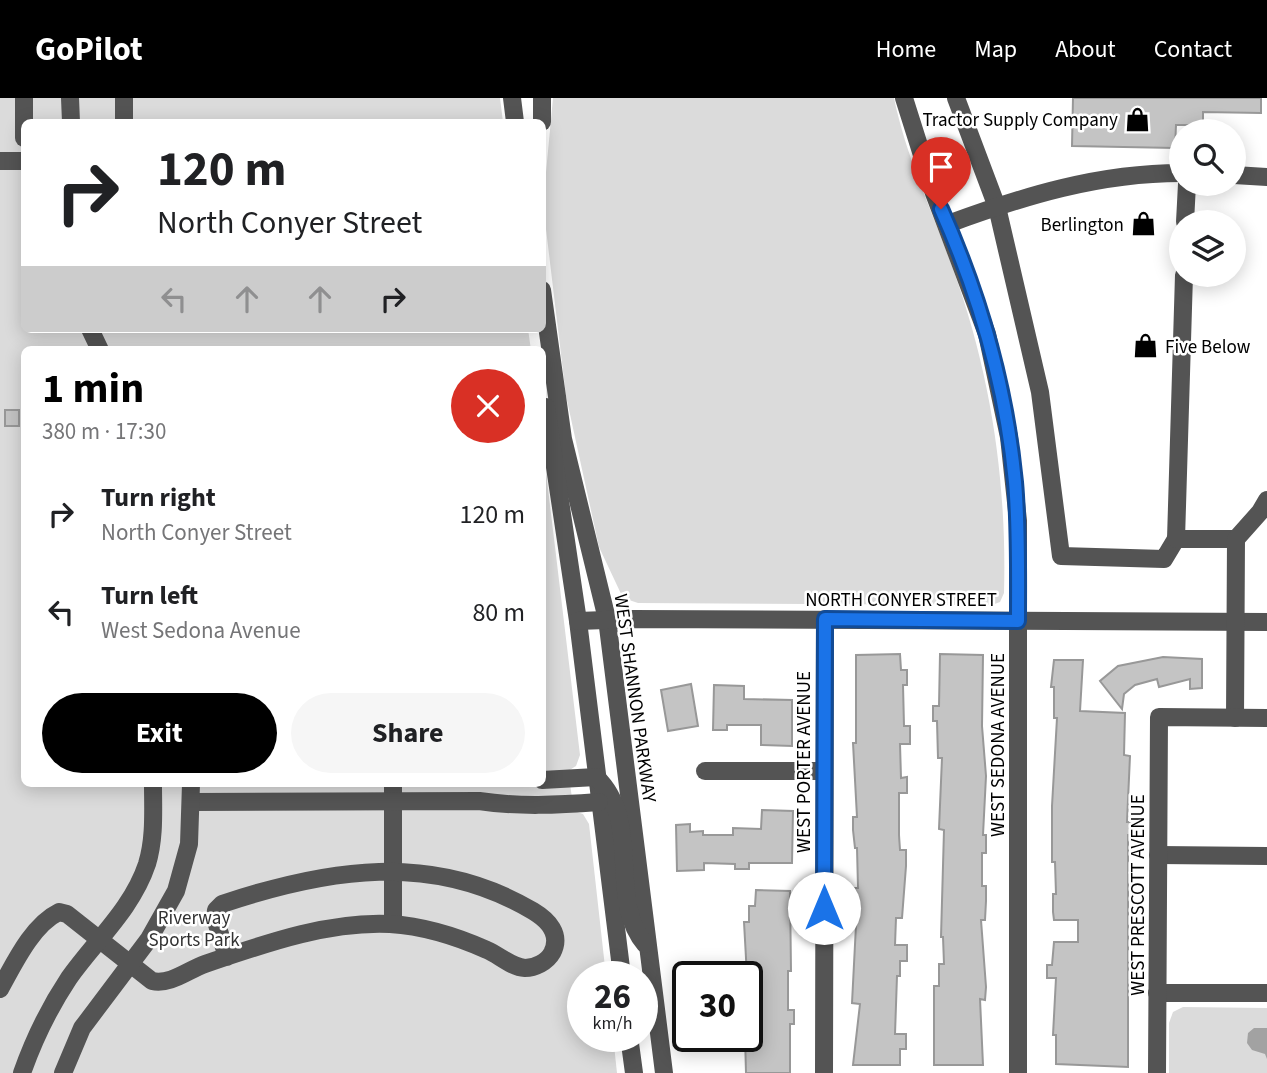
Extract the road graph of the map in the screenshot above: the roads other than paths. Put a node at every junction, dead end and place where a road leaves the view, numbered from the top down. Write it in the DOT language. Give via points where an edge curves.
graph roads {
  1 [pos="24,98"];
  2 [pos="70,98"];
  3 [pos="124,98"];
  4 [pos="512,98"];
  5 [pos="542,98"];
  6 [pos="904,98"];
  7 [pos="956,98"];
  8 [pos="24,119"];
  9 [pos="71,119"];
  10 [pos="124,119"];
  11 [pos="515,119"];
  12 [pos="542,119"];
  13 [pos="21,160"];
  14 [pos="0,161"];
  15 [pos="1169,174"];
  16 [pos="1246,176"];
  17 [pos="1267,177"];
  18 [pos="997,207"];
  19 [pos="948,224"];
  20 [pos="1184,287"];
  21 [pos="546,318"];
  22 [pos="546,406"];
  23 [pos="1267,500"];
  24 [pos="1176,539"];
  25 [pos="1236,539"];
  26 [pos="607,619"];
  27 [pos="825,619"];
  28 [pos="578,621"];
  29 [pos="1018,621"];
  30 [pos="1235,622"];
  31 [pos="1267,622"];
  32 [pos="1235,718"];
  33 [pos="1267,718"];
  34 [pos="705,771"];
  35 [pos="824,771"];
  36 [pos="596,778"];
  37 [pos="546,780"];
  38 [pos="153,787"];
  39 [pos="191,793"];
  40 [pos="393,793"];
  41 [pos="599,802"];
  42 [pos="1158,856"];
  43 [pos="1267,856"];
  44 [pos="394,870"];
  45 [pos="393,924"];
  46 [pos="100,939"];
  47 [pos="647,947"];
  48 [pos="227,957"];
  49 [pos="620,961"];
  50 [pos="129,964"];
  51 [pos="0,989"];
  52 [pos="1157,992"];
  53 [pos="1267,993"];
  54 [pos="631,1052"];
  55 [pos="22,1073"];
  56 [pos="63,1073"];
  57 [pos="634,1073"];
  58 [pos="664,1073"];
  59 [pos="824,1073"];
  60 [pos="1018,1073"];
  61 [pos="1157,1073"];
  1 -- 8 [label="street"];
  2 -- 9 [label="street"];
  3 -- 10 [label="street"];
  4 -- 11 [label="street"];
  5 -- 12 [label="street"];
  6 -- 19 [label="street, WEST SEDONA AVENUE"];
  7 -- 18 [label="street"];
  13 -- 14 [label="street"];
  15 -- 18 [label="street" via="1079,183"];
  16 -- 17 [label="street"];
  18 -- 19 [label="street"];
  18 -- 24 [label="street" via="1040,392 1061,556 1164,559"];
  19 -- 29 [label="street, WEST SEDONA AVENUE" via="987,334 1009,437 1018,521"];
  20 -- 24 [label="street"];
  21 -- 26 [label="street, WEST SHANNON PARKWAY" via="563,439"];
  22 -- 28 [label="street"];
  23 -- 25 [label="street"];
  24 -- 25 [label="street"];
  25 -- 30 [label="street"];
  26 -- 27 [label="street, NORTH CONYER STREET"];
  26 -- 28 [label="street, NORTH CONYER STREET"];
  26 -- 47 [label="street, WEST SHANNON PARKWAY"];
  27 -- 29 [label="street, NORTH CONYER STREET"];
  27 -- 35 [label="street, WEST PORTER AVENUE"];
  28 -- 36 [label="street"];
  29 -- 30 [label="street, NORTH CONYER STREET"];
  29 -- 60 [label="street, WEST SEDONA AVENUE"];
  30 -- 31 [label="street, NORTH CONYER STREET"];
  30 -- 32 [label="street"];
  32 -- 33 [label="street"];
  32 -- 42 [label="street, WEST PRESCOTT AVENUE" via="1159,717"];
  34 -- 35 [label="street"];
  35 -- 59 [label="street, WEST PORTER AVENUE"];
  36 -- 37 [label="street"];
  36 -- 41 [label="street"];
  36 -- 47 [label="street" via="610,790 618,810 632,926"];
  38 -- 46 [label="street" via="148,861 133,895"];
  39 -- 40 [label="street"];
  39 -- 50 [label="street" via="189,845 176,891"];
  40 -- 41 [label="street" via="539,806"];
  40 -- 44 [label="street"];
  41 -- 49 [label="street"];
  42 -- 43 [label="street"];
  42 -- 52 [label="street, WEST PRESCOTT AVENUE"];
  44 -- 45 [label="street"];
  44 -- 45 [label="street" via="442,877 500,895 541,916 552,925 556,939 551,954 540,965 526,968 449,937"];
  44 -- 48 [label="street" via="312,877 222,904 215,918"];
  45 -- 48 [label="street" via="308,932"];
  46 -- 50 [label="street"];
  46 -- 51 [label="street" via="67,914 50,916"];
  46 -- 55 [label="street" via="48,1010"];
  47 -- 58 [label="street, WEST SHANNON PARKWAY"];
  48 -- 50 [label="street" via="161,983"];
  50 -- 56 [label="street" via="82,1028"];
  52 -- 53 [label="street"];
  52 -- 61 [label="street, WEST PRESCOTT AVENUE"];
  54 -- 57 [label="street"];
}
